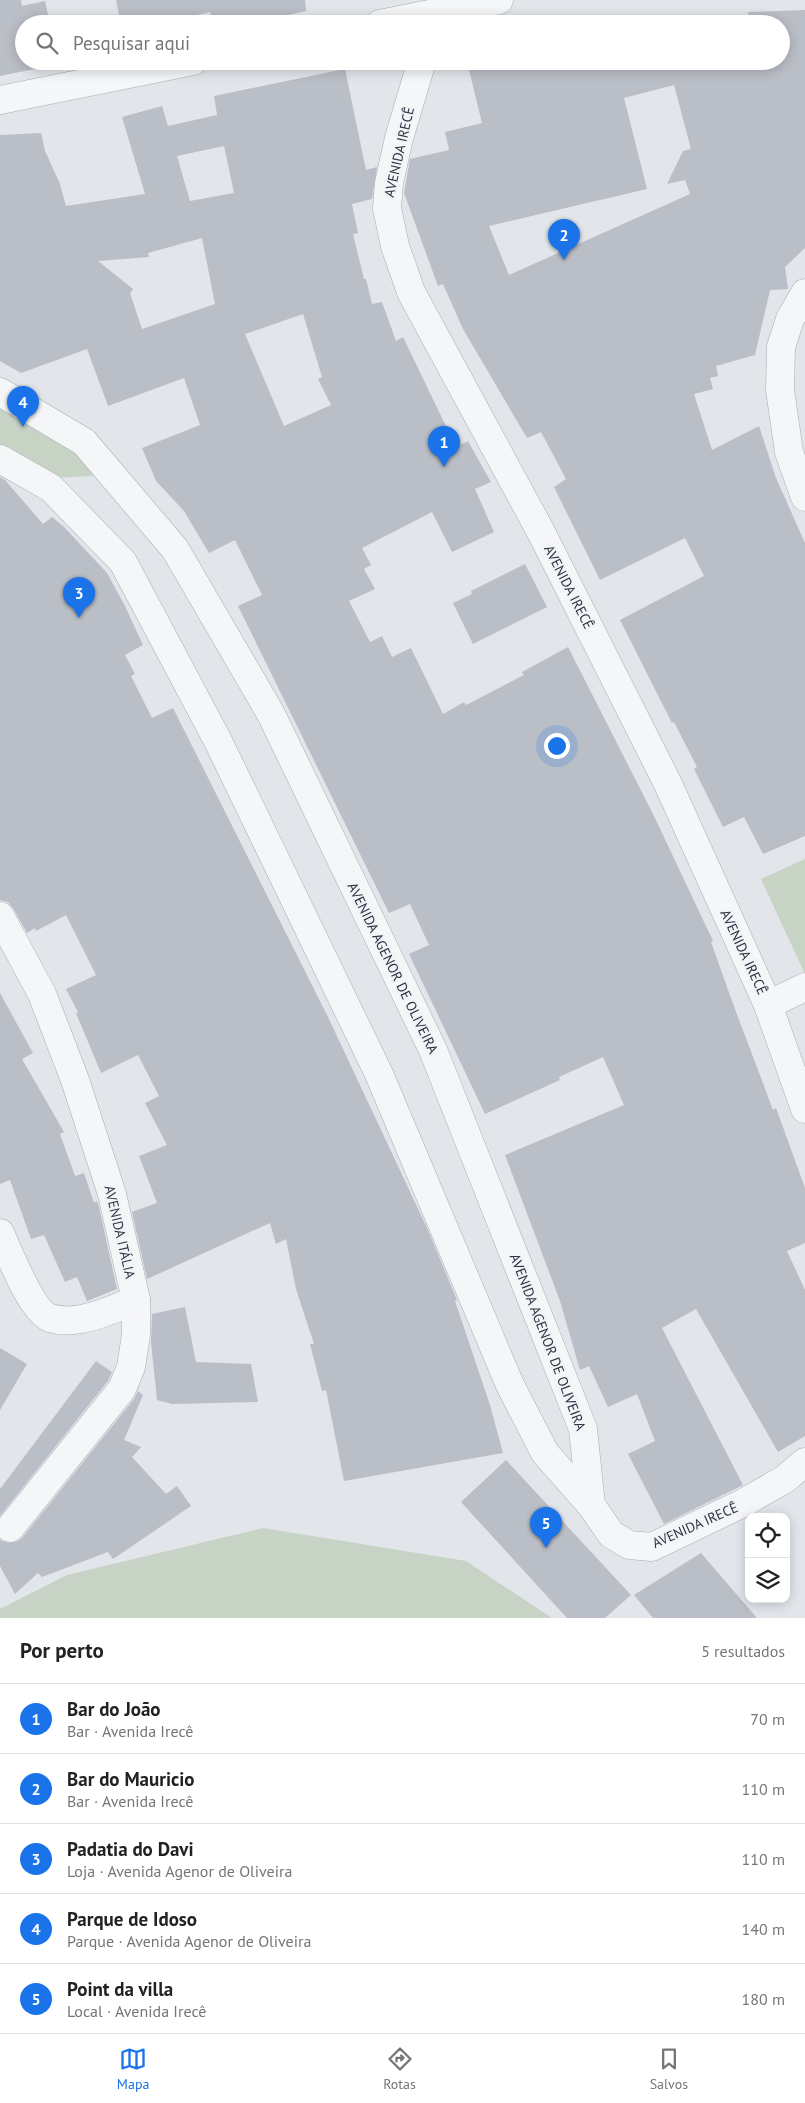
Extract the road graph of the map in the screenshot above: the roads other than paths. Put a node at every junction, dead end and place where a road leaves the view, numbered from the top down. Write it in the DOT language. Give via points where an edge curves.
graph roads {
  1 [pos="499,0"];
  2 [pos="446,15"];
  3 [pos="148,70"];
  4 [pos="419,70"];
  5 [pos="0,100"];
  6 [pos="805,292"];
  7 [pos="0,392"];
  8 [pos="0,459"];
  9 [pos="805,497"];
  10 [pos="0,916"];
  11 [pos="805,987"];
  12 [pos="768,1005"];
  13 [pos="805,1109"];
  14 [pos="0,1233"];
  15 [pos="136,1300"];
  16 [pos="805,1462"];
  17 [pos="591,1504"];
  18 [pos="10,1528"];
  1 -- 2 [label="street"];
  3 -- 5 [label="street"];
  4 -- 12 [label="street, AVENIDA IRECÊ" via="399,138 387,208 410,292 541,532 664,776"];
  6 -- 9 [label="street" via="790,320 781,347 780,390 789,452"];
  7 -- 17 [label="street, AVENIDA AGENOR DE OLIVEIRA" via="84,442 175,549 271,714 433,1050 583,1429"];
  8 -- 17 [label="street" via="51,488 123,562 218,741 379,1074 510,1385 545,1453"];
  10 -- 15 [label="street, AVENIDA ITÁLIA" via="42,994 75,1080 112,1194"];
  11 -- 12 [label="street"];
  12 -- 13 [label="street, AVENIDA IRECÊ"];
  14 -- 15 [label="street" via="35,1304 49,1318 63,1321 82,1319"];
  15 -- 18 [label="street, AVENIDA ITÁLIA" via="136,1335 131,1367 122,1389"];
  16 -- 17 [label="street, AVENIDA IRECÊ" via="785,1479 746,1502 652,1548 629,1546 611,1534"];
}
